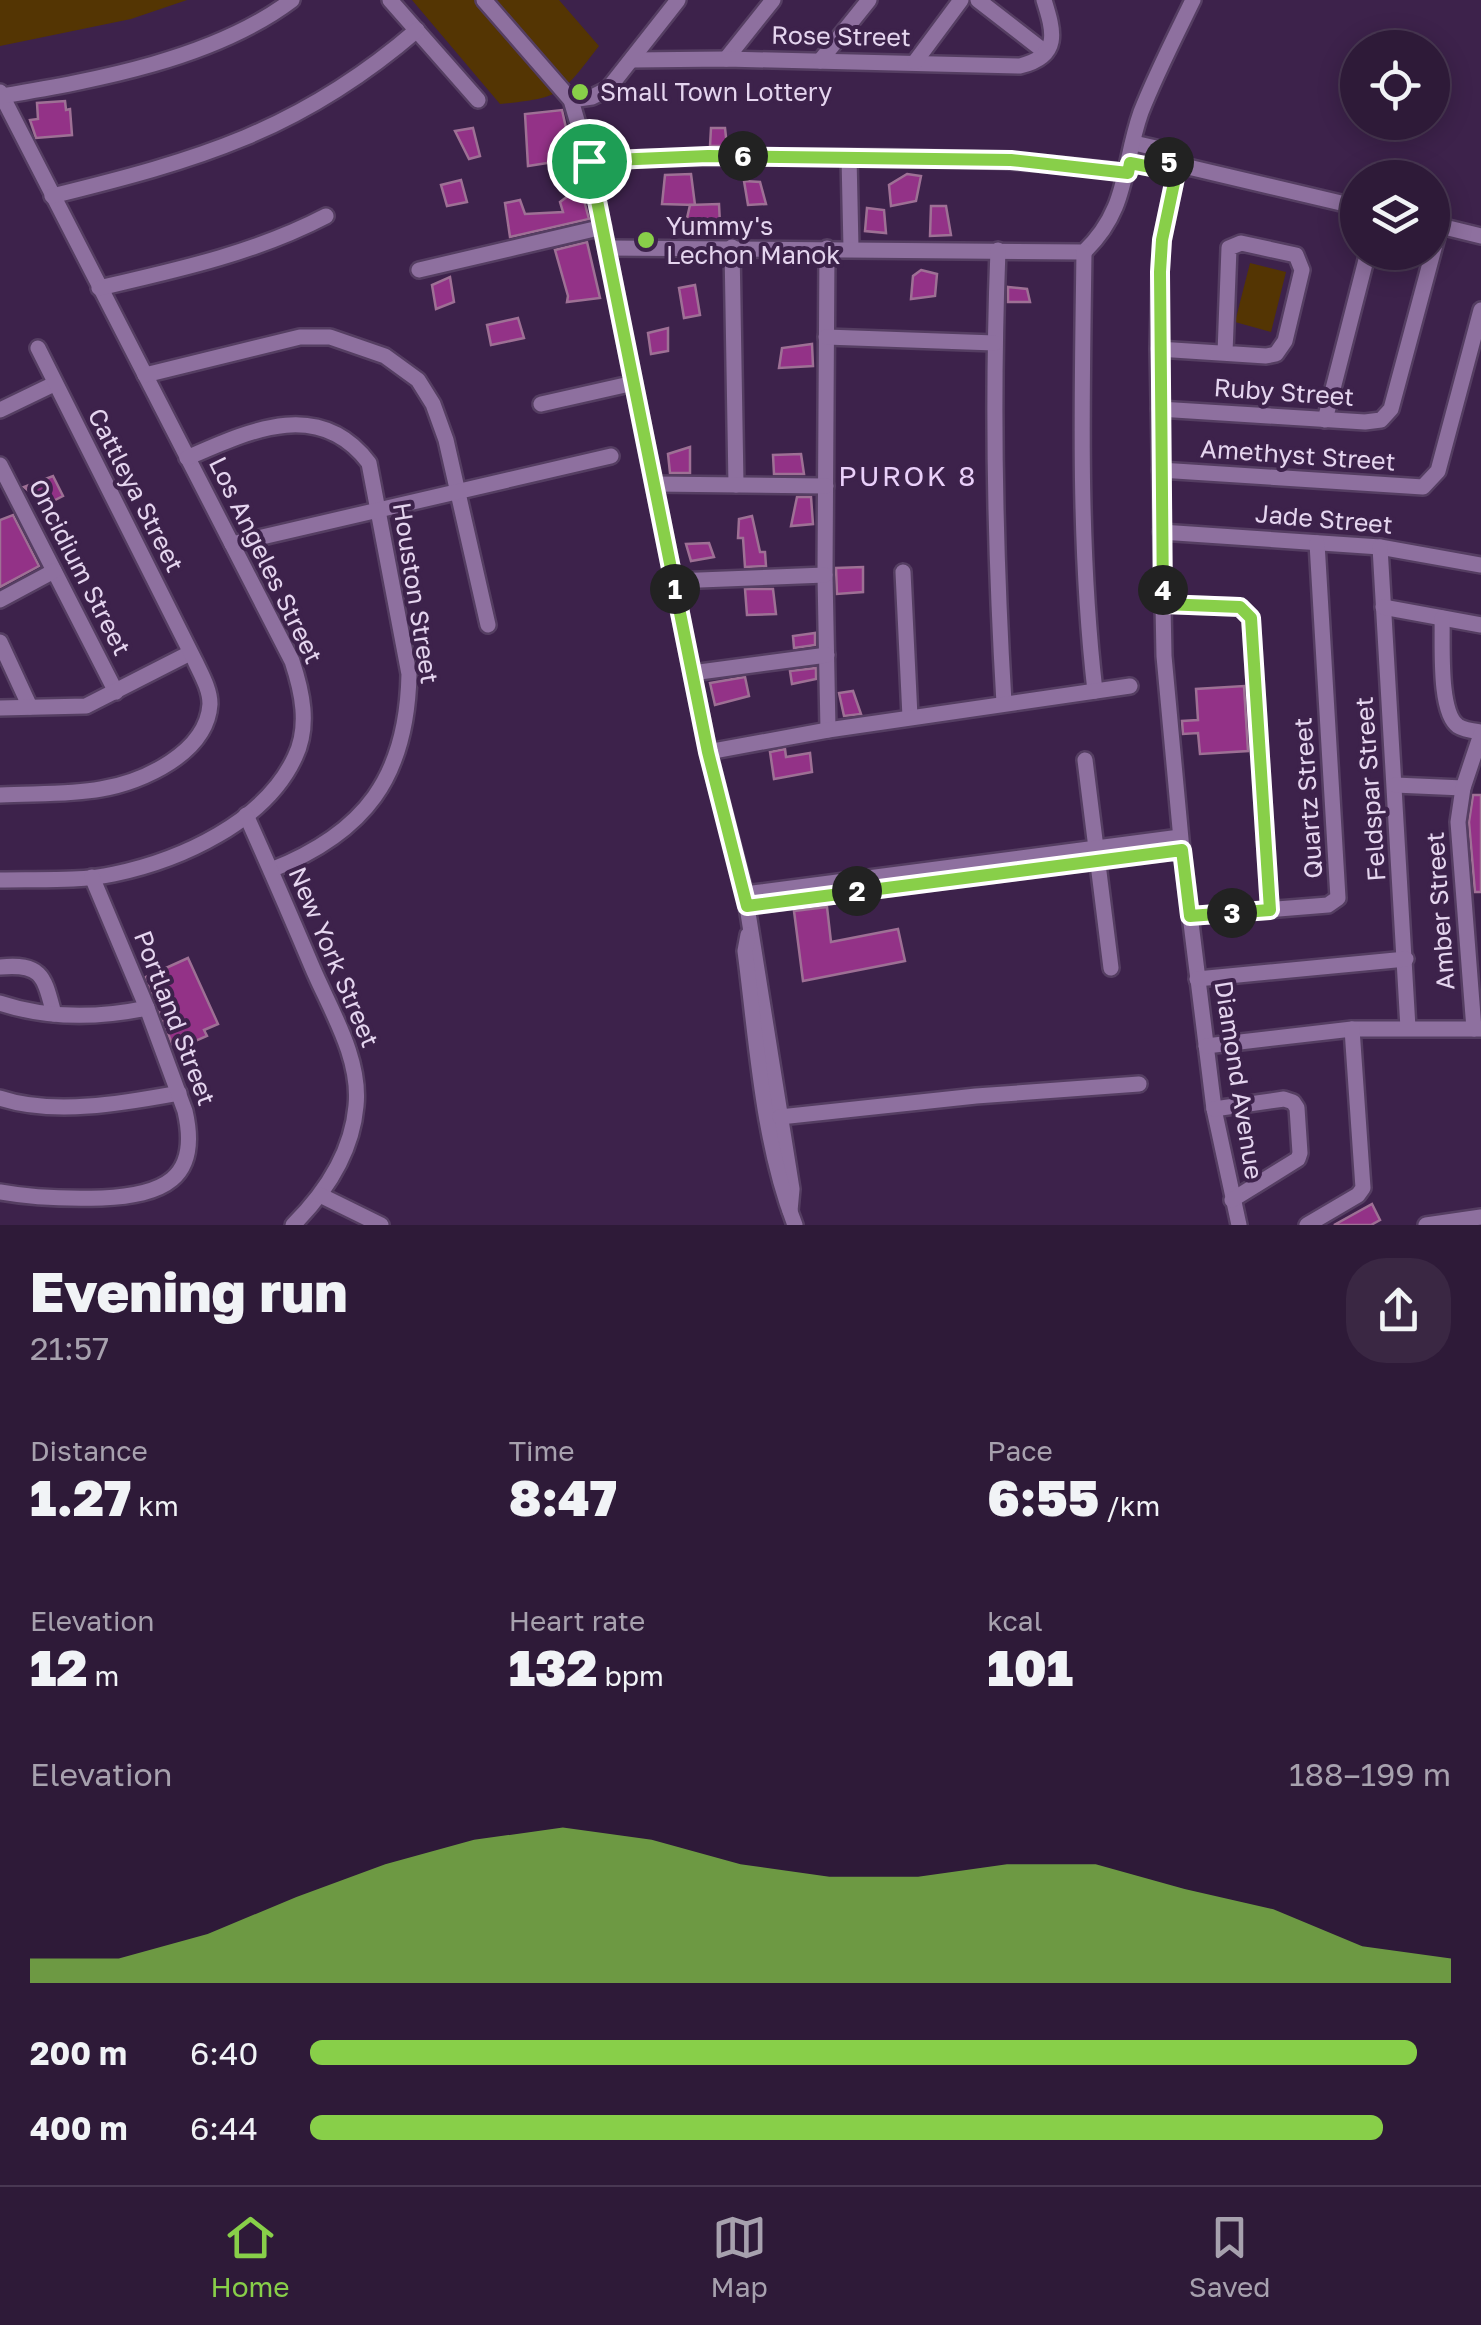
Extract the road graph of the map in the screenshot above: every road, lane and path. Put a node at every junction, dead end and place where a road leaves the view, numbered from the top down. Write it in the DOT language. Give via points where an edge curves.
graph roads {
  1 [pos="292,0"];
  2 [pos="390,0"];
  3 [pos="484,0"];
  4 [pos="678,0"];
  5 [pos="773,0"];
  6 [pos="868,0"];
  7 [pos="960,0"];
  8 [pos="978,0"];
  9 [pos="1044,0"];
  10 [pos="1193,0"];
  11 [pos="417,30"];
  12 [pos="1045,52"];
  13 [pos="726,58"];
  14 [pos="632,60"];
  15 [pos="820,61"];
  16 [pos="915,62"];
  17 [pos="1,94"];
  18 [pos="478,100"];
  19 [pos="571,100"];
  20 [pos="1134,144"];
  21 [pos="849,157"];
  22 [pos="589,161"];
  23 [pos="1172,163"];
  24 [pos="1129,168"];
  25 [pos="52,196"];
  26 [pos="1340,203"];
  27 [pos="326,216"];
  28 [pos="603,227"];
  29 [pos="1450,228"];
  30 [pos="1481,236"];
  31 [pos="732,247"];
  32 [pos="607,248"];
  33 [pos="827,248"];
  34 [pos="851,248"];
  35 [pos="998,250"];
  36 [pos="1084,252"];
  37 [pos="419,270"];
  38 [pos="1363,270"];
  39 [pos="1425,270"];
  40 [pos="99,288"];
  41 [pos="1481,310"];
  42 [pos="826,337"];
  43 [pos="995,343"];
  44 [pos="38,348"];
  45 [pos="1158,348"];
  46 [pos="1225,353"];
  47 [pos="145,376"];
  48 [pos="634,383"];
  49 [pos="54,384"];
  50 [pos="541,404"];
  51 [pos="1159,409"];
  52 [pos="0,410"];
  53 [pos="1324,420"];
  54 [pos="611,456"];
  55 [pos="188,458"];
  56 [pos="0,465"];
  57 [pos="1160,470"];
  58 [pos="654,484"];
  59 [pos="736,484"];
  60 [pos="826,486"];
  61 [pos="458,492"];
  62 [pos="7,501"];
  63 [pos="377,510"];
  64 [pos="1162,532"];
  65 [pos="1317,543"];
  66 [pos="232,544"];
  67 [pos="1380,547"];
  68 [pos="1480,561"];
  69 [pos="54,571"];
  70 [pos="903,572"];
  71 [pos="825,575"];
  72 [pos="674,581"];
  73 [pos="0,600"];
  74 [pos="1163,604"];
  75 [pos="1383,606"];
  76 [pos="1442,618"];
  77 [pos="488,625"];
  78 [pos="1481,625"];
  79 [pos="0,642"];
  80 [pos="190,653"];
  81 [pos="826,654"];
  82 [pos="692,673"];
  83 [pos="1130,686"];
  84 [pos="1094,690"];
  85 [pos="116,692"];
  86 [pos="1004,703"];
  87 [pos="30,707"];
  88 [pos="0,708"];
  89 [pos="910,718"];
  90 [pos="828,730"];
  91 [pos="1481,733"];
  92 [pos="708,752"];
  93 [pos="1085,760"];
  94 [pos="1395,785"];
  95 [pos="1463,788"];
  96 [pos="0,795"];
  97 [pos="246,815"];
  98 [pos="1181,844"];
  99 [pos="1097,854"];
  100 [pos="271,870"];
  101 [pos="92,876"];
  102 [pos="0,880"];
  103 [pos="746,900"];
  104 [pos="1270,910"];
  105 [pos="1190,916"];
  106 [pos="750,928"];
  107 [pos="1406,960"];
  108 [pos="0,967"];
  109 [pos="1111,968"];
  110 [pos="1198,979"];
  111 [pos="0,1003"];
  112 [pos="148,1008"];
  113 [pos="54,1014"];
  114 [pos="1408,1028"];
  115 [pos="1477,1029"];
  116 [pos="1352,1030"];
  117 [pos="1206,1046"];
  118 [pos="1139,1084"];
  119 [pos="178,1093"];
  120 [pos="0,1098"];
  121 [pos="1214,1109"];
  122 [pos="780,1116"];
  123 [pos="0,1192"];
  124 [pos="320,1195"];
  125 [pos="1232,1200"];
  126 [pos="792,1218"];
  127 [pos="1481,1218"];
  128 [pos="293,1225"];
  129 [pos="381,1225"];
  130 [pos="1238,1225"];
  131 [pos="1307,1225"];
  132 [pos="1426,1225"];
  1 -- 17 [label="street" via="211,43 150,64"];
  2 -- 11 [label="street"];
  3 -- 19 [label="street"];
  4 -- 14 [label="street"];
  5 -- 13 [label="street"];
  6 -- 15 [label="street"];
  7 -- 16 [label="street"];
  8 -- 12 [label="street"];
  9 -- 12 [label="street" via="1053,30"];
  10 -- 20 [label="street"];
  11 -- 18 [label="street"];
  11 -- 25 [label="street" via="355,80 277,126 179,164"];
  12 -- 16 [label="street, Rose Street" via="1010,66"];
  13 -- 14 [label="street, Rose Street"];
  13 -- 15 [label="street, Rose Street"];
  14 -- 19 [label="street" via="608,89"];
  15 -- 16 [label="street, Rose Street"];
  17 -- 25 [label="street, Los Angeles Street"];
  19 -- 22 [label="street"];
  20 -- 23 [label="street" via="1156,148"];
  20 -- 24 [label="street"];
  21 -- 22 [label="street"];
  21 -- 24 [label="street"];
  21 -- 34 [label="street"];
  22 -- 28 [label="street"];
  23 -- 24 [label="street"];
  23 -- 26 [label="street"];
  23 -- 45 [label="street, Diamond Avenue"];
  24 -- 36 [label="street" via="1108,227"];
  25 -- 40 [label="street, Los Angeles Street"];
  27 -- 40 [label="street" via="235,254"];
  28 -- 32 [label="street"];
  28 -- 37 [label="street"];
  29 -- 30 [label="street"];
  31 -- 32 [label="street"];
  31 -- 33 [label="street"];
  31 -- 59 [label="street"];
  32 -- 48 [label="street"];
  33 -- 34 [label="street"];
  33 -- 42 [label="street"];
  34 -- 35 [label="street"];
  35 -- 36 [label="street"];
  35 -- 43 [label="street"];
  36 -- 84 [label="street" via="1081,487"];
  38 -- 53 [label="street"];
  39 -- 53 [label="street, Ruby Street" via="1388,415 1374,422"];
  40 -- 47 [label="street, Los Angeles Street"];
  41 -- 57 [label="street, Amethyst Street" via="1438,471 1422,487"];
  42 -- 43 [label="street"];
  42 -- 60 [label="street"];
  43 -- 86 [label="street" via="995,558"];
  44 -- 49 [label="street, Cattleya Street"];
  45 -- 46 [label="street"];
  45 -- 51 [label="street, Diamond Avenue"];
  46 -- 46 [label="street" via="1228,248 1241,243 1296,255 1302,270 1280,350 1266,356"];
  47 -- 55 [label="street, Los Angeles Street"];
  47 -- 61 [label="street" via="300,336 359,345 418,380 434,404"];
  48 -- 50 [label="street"];
  48 -- 58 [label="street"];
  49 -- 52 [label="street"];
  49 -- 80 [label="street, Cattleya Street"];
  51 -- 53 [label="street, Ruby Street"];
  51 -- 57 [label="street, Diamond Avenue"];
  54 -- 61 [label="street"];
  55 -- 63 [label="street, Houston Street" via="277,426 327,429 353,442 369,463"];
  55 -- 66 [label="street, Los Angeles Street"];
  56 -- 62 [label="street, Oncidium Street"];
  57 -- 64 [label="street, Diamond Avenue"];
  58 -- 59 [label="street"];
  58 -- 72 [label="street"];
  59 -- 60 [label="street"];
  60 -- 71 [label="street"];
  61 -- 63 [label="street"];
  61 -- 77 [label="street"];
  62 -- 69 [label="street, Oncidium Street"];
  63 -- 66 [label="street"];
  63 -- 100 [label="street, Houston Street" via="408,674 401,737 389,774 340,836"];
  64 -- 65 [label="street, Jade Street"];
  64 -- 74 [label="street, Diamond Avenue"];
  65 -- 67 [label="street, Jade Street"];
  65 -- 104 [label="street, Quartz Street" via="1340,893 1328,905"];
  66 -- 97 [label="street, Los Angeles Street" via="292,660 304,715 296,756"];
  67 -- 68 [label="street, Jade Street"];
  67 -- 75 [label="street, Feldspar Street"];
  69 -- 73 [label="street"];
  69 -- 85 [label="street, Oncidium Street"];
  70 -- 89 [label="street"];
  71 -- 72 [label="street"];
  71 -- 81 [label="street"];
  72 -- 82 [label="street"];
  74 -- 98 [label="street, Diamond Avenue"];
  74 -- 104 [label="street" via="1240,607 1251,618"];
  75 -- 76 [label="street"];
  75 -- 94 [label="street, Feldspar Street"];
  76 -- 78 [label="street"];
  76 -- 91 [label="street, Amber Street" via="1449,715 1458,726"];
  79 -- 87 [label="street"];
  80 -- 85 [label="street"];
  80 -- 96 [label="street, Cattleya Street" via="210,704 192,748 103,789"];
  81 -- 82 [label="street"];
  81 -- 90 [label="street"];
  82 -- 92 [label="street"];
  83 -- 84 [label="street"];
  84 -- 86 [label="street"];
  85 -- 87 [label="street" via="86,706"];
  86 -- 89 [label="street"];
  87 -- 88 [label="street"];
  89 -- 90 [label="street"];
  90 -- 92 [label="street"];
  91 -- 95 [label="street, Amber Street"];
  92 -- 103 [label="street"];
  93 -- 99 [label="street"];
  94 -- 95 [label="street"];
  94 -- 107 [label="street, Feldspar Street"];
  95 -- 115 [label="street, Amber Street" via="1459,839"];
  97 -- 100 [label="street, New York Street"];
  97 -- 101 [label="street, Los Angeles Street" via="175,855"];
  98 -- 99 [label="street"];
  98 -- 105 [label="street, Diamond Avenue"];
  99 -- 103 [label="street"];
  99 -- 109 [label="street"];
  100 -- 124 [label="street, New York Street" via="344,1041 357,1092 350,1135"];
  101 -- 102 [label="street, Los Angeles Street"];
  101 -- 112 [label="street, Portland Street"];
  103 -- 106 [label="street"];
  104 -- 105 [label="street, Quartz Street"];
  105 -- 110 [label="street, Diamond Avenue"];
  106 -- 122 [label="street"];
  106 -- 126 [label="street" via="745,951 760,1061"];
  107 -- 110 [label="street"];
  107 -- 114 [label="street, Feldspar Street"];
  108 -- 113 [label="street" via="36,970"];
  110 -- 117 [label="street, Diamond Avenue"];
  111 -- 113 [label="street"];
  112 -- 113 [label="street" via="108,1016"];
  112 -- 119 [label="street, Portland Street"];
  114 -- 115 [label="street"];
  114 -- 116 [label="street"];
  116 -- 117 [label="street"];
  116 -- 131 [label="street" via="1363,1188"];
  117 -- 121 [label="street, Diamond Avenue"];
  118 -- 122 [label="street"];
  119 -- 120 [label="street" via="65,1106"];
  119 -- 123 [label="street, Portland Street" via="189,1141 173,1181 134,1196"];
  121 -- 125 [label="street, Diamond Avenue"];
  121 -- 125 [label="street" via="1284,1099 1297,1108 1298,1159"];
  122 -- 126 [label="street"];
  124 -- 128 [label="street, New York Street"];
  124 -- 129 [label="street"];
  125 -- 130 [label="street, Diamond Avenue"];
  127 -- 132 [label="street"];
}
